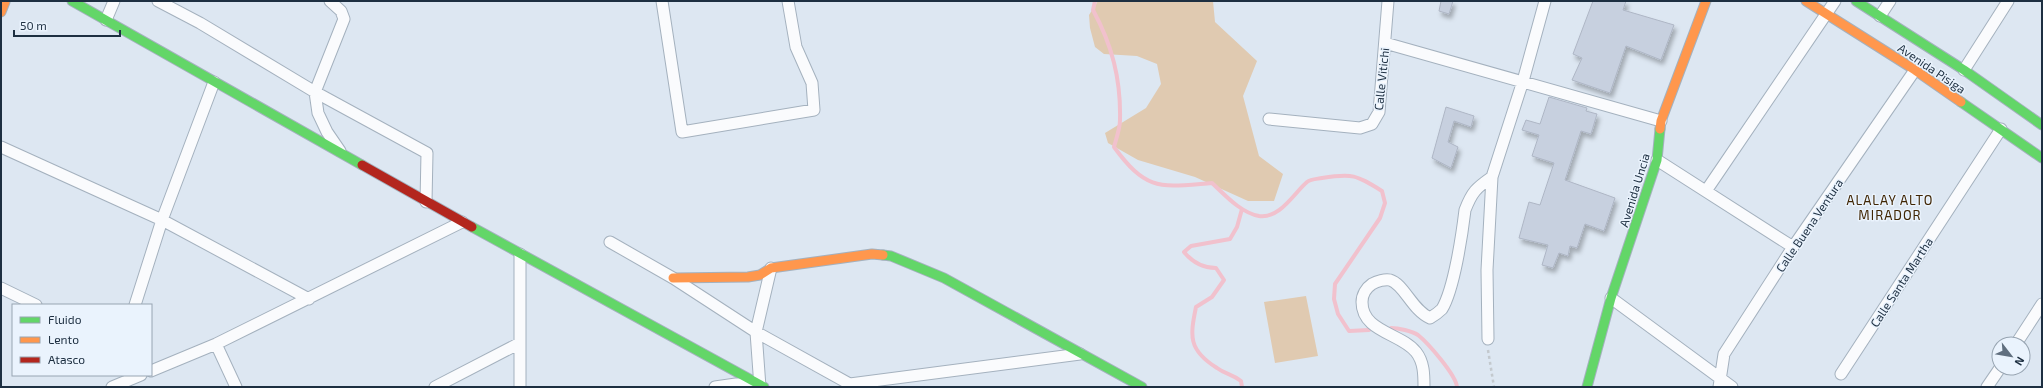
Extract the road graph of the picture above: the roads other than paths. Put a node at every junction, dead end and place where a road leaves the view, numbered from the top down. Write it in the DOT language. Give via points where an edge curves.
graph roads {
  1 [pos="72,1"];
  2 [pos="114,1"];
  3 [pos="158,1"];
  4 [pos="330,1"];
  5 [pos="662,1"];
  6 [pos="788,1"];
  7 [pos="1388,1"];
  8 [pos="1546,1"];
  9 [pos="1706,1"];
  10 [pos="1806,1"];
  11 [pos="1835,1"];
  12 [pos="1856,1"];
  13 [pos="1890,1"];
  14 [pos="2008,1"];
  15 [pos="1827,14"];
  16 [pos="1880,16"];
  17 [pos="106,20"];
  18 [pos="1385,43"];
  19 [pos="1915,70"];
  20 [pos="1964,70"];
  21 [pos="1523,81"];
  22 [pos="214,82"];
  23 [pos="315,92"];
  24 [pos="1269,119"];
  25 [pos="1661,121"];
  26 [pos="2042,124"];
  27 [pos="2001,129"];
  28 [pos="1,147"];
  29 [pos="342,154"];
  30 [pos="2042,158"];
  31 [pos="1658,160"];
  32 [pos="1492,177"];
  33 [pos="1706,191"];
  34 [pos="426,202"];
  35 [pos="162,220"];
  36 [pos="462,222"];
  37 [pos="610,242"];
  38 [pos="1793,247"];
  39 [pos="520,254"];
  40 [pos="772,268"];
  41 [pos="673,278"];
  42 [pos="1,288"];
  43 [pos="1611,298"];
  44 [pos="308,299"];
  45 [pos="34,304"];
  46 [pos="135,304"];
  47 [pos="2042,304"];
  48 [pos="756,332"];
  49 [pos="2021,336"];
  50 [pos="1488,339"];
  51 [pos="520,343"];
  52 [pos="216,344"];
  53 [pos="1080,354"];
  54 [pos="152,371"];
  55 [pos="1841,374"];
  56 [pos="114,376"];
  57 [pos="138,376"];
  58 [pos="1995,376"];
  59 [pos="1720,383"];
  60 [pos="761,386"];
  61 [pos="853,386"];
  62 [pos="111,387"];
  63 [pos="236,387"];
  64 [pos="435,387"];
  65 [pos="520,387"];
  66 [pos="715,387"];
  67 [pos="1142,387"];
  68 [pos="1424,387"];
  69 [pos="1587,387"];
  70 [pos="1732,387"];
  71 [pos="1987,387"];
  1 -- 17 [label="street"];
  2 -- 17 [label="street"];
  3 -- 23 [label="street" via="200,23"];
  4 -- 23 [label="street" via="341,10 344,19"];
  5 -- 6 [label="street" via="682,132 814,110 812,83 796,47"];
  7 -- 18 [label="street, Calle Vitichi"];
  8 -- 21 [label="street"];
  9 -- 25 [label="street, Avenida Uncia"];
  10 -- 15 [label="street, Avenida Pisiga"];
  11 -- 15 [label="street"];
  12 -- 16 [label="street, Avenida Pisiga"];
  13 -- 16 [label="street"];
  14 -- 20 [label="street"];
  15 -- 19 [label="street, Avenida Pisiga"];
  15 -- 33 [label="street"];
  16 -- 20 [label="street, Avenida Pisiga"];
  17 -- 22 [label="street"];
  18 -- 21 [label="street"];
  18 -- 24 [label="street, Calle Vitichi" via="1379,112 1372,124 1360,128"];
  19 -- 27 [label="street, Avenida Pisiga"];
  19 -- 38 [label="street, Calle Buena Ventura"];
  20 -- 26 [label="street, Avenida Pisiga"];
  21 -- 25 [label="street"];
  21 -- 32 [label="street"];
  22 -- 29 [label="street"];
  22 -- 35 [label="street"];
  23 -- 29 [label="street" via="318,113"];
  23 -- 34 [label="street" via="427,152"];
  25 -- 31 [label="street, Avenida Uncia"];
  27 -- 30 [label="street, Avenida Pisiga"];
  27 -- 55 [label="street, Calle Santa Martha"];
  28 -- 35 [label="street"];
  29 -- 34 [label="street"];
  31 -- 33 [label="street"];
  31 -- 43 [label="street, Avenida Uncia"];
  32 -- 50 [label="street" via="1487,277"];
  32 -- 68 [label="street" via="1474,190 1465,210 1450,286 1445,302 1437,314 1430,318 1420,314 1399,286 1390,280 1372,284 1365,291 1362,300 1363,311 1369,320 1416,351 1424,371"];
  33 -- 38 [label="street"];
  34 -- 36 [label="street"];
  35 -- 44 [label="street"];
  35 -- 46 [label="street"];
  36 -- 39 [label="street"];
  36 -- 44 [label="street"];
  37 -- 41 [label="street"];
  38 -- 59 [label="street, Calle Buena Ventura" via="1724,354"];
  39 -- 51 [label="street"];
  39 -- 60 [label="street"];
  40 -- 41 [label="street" via="760,275 748,277"];
  40 -- 48 [label="street"];
  40 -- 53 [label="street" via="872,254 891,256 944,278"];
  41 -- 48 [label="street"];
  42 -- 45 [label="street"];
  43 -- 59 [label="street"];
  43 -- 69 [label="street, Avenida Uncia"];
  44 -- 52 [label="street"];
  47 -- 49 [label="street"];
  48 -- 60 [label="street"];
  48 -- 61 [label="street"];
  51 -- 64 [label="street"];
  51 -- 65 [label="street"];
  52 -- 54 [label="street"];
  52 -- 63 [label="street"];
  53 -- 61 [label="street"];
  53 -- 67 [label="street"];
  56 -- 62 [label="street"];
  57 -- 62 [label="street"];
  58 -- 71 [label="street"];
  59 -- 70 [label="street"];
  60 -- 66 [label="street" via="736,384"];
}
